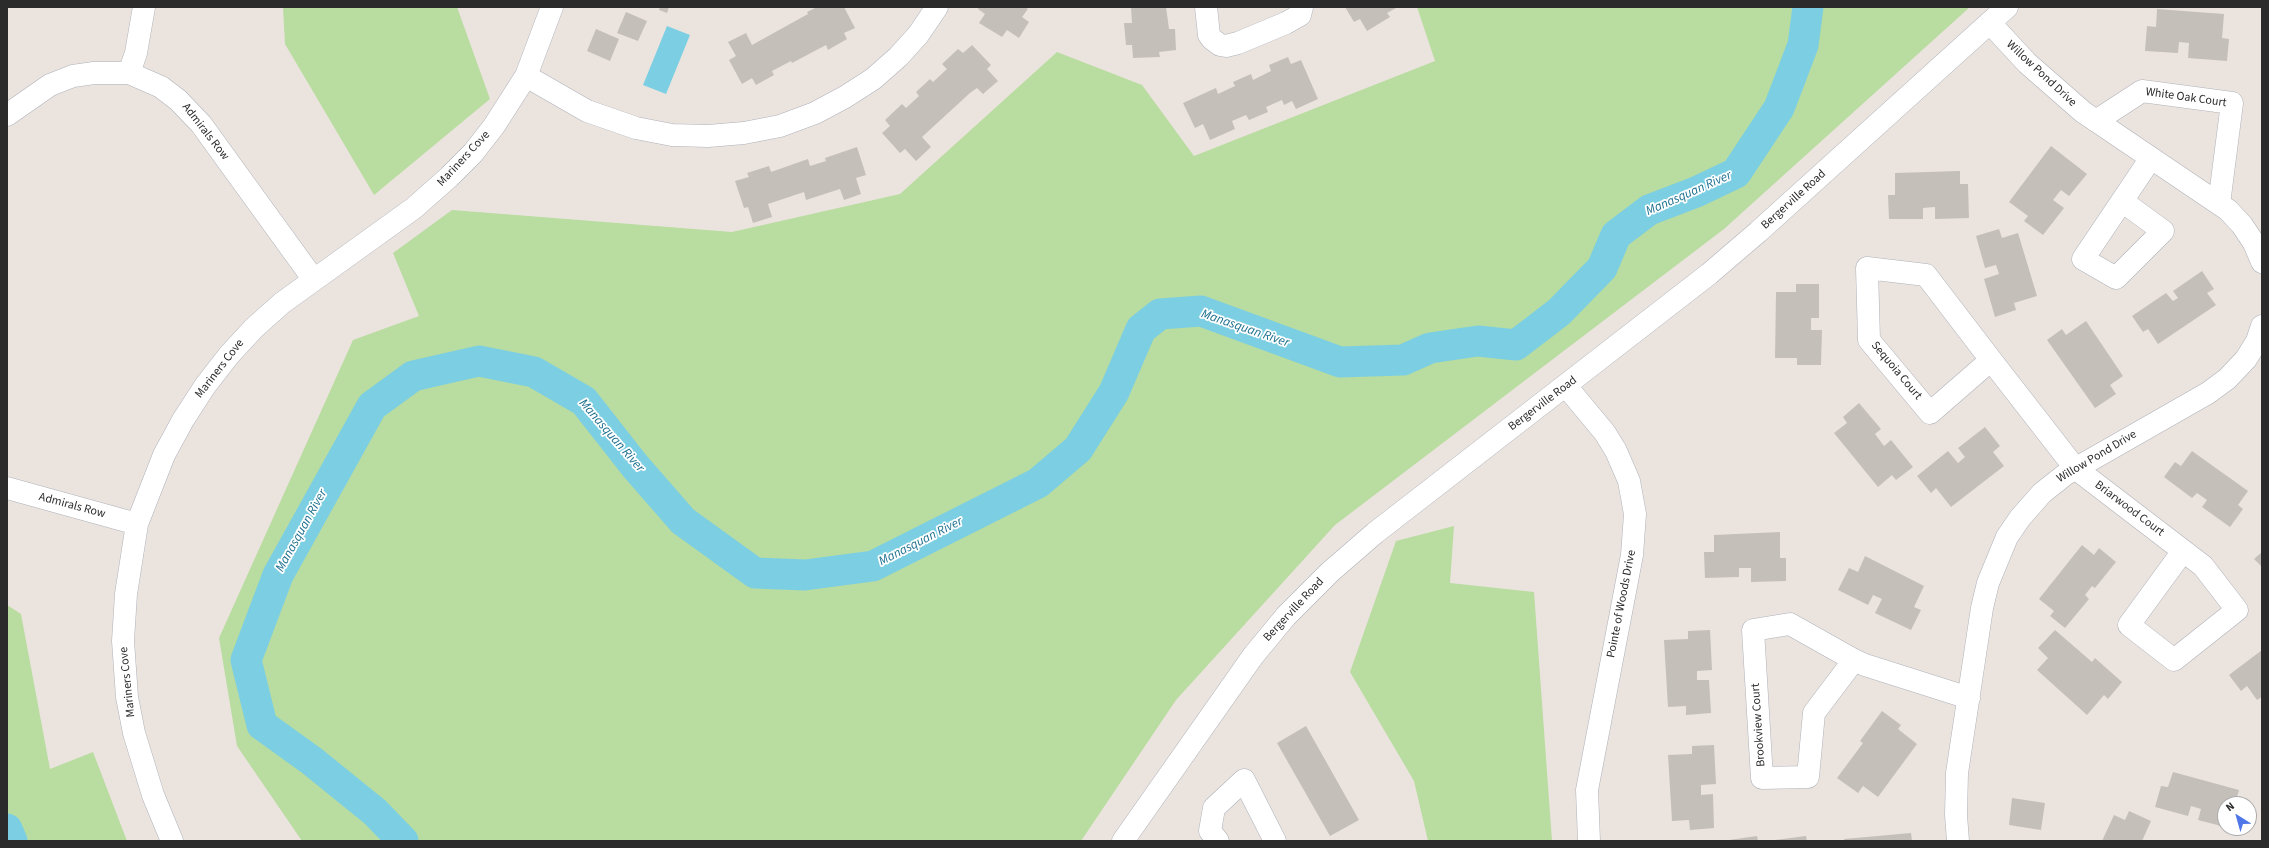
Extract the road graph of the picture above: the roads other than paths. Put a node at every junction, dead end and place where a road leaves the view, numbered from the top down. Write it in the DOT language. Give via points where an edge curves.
graph roads {
  1 [pos="144,7"];
  2 [pos="552,7"];
  3 [pos="937,7"];
  4 [pos="1206,7"];
  5 [pos="1302,7"];
  6 [pos="2007,7"];
  7 [pos="1990,23"];
  8 [pos="129,73"];
  9 [pos="526,76"];
  10 [pos="7,115"];
  11 [pos="2096,121"];
  12 [pos="2151,158"];
  13 [pos="2122,202"];
  14 [pos="2219,204"];
  15 [pos="2262,262"];
  16 [pos="314,280"];
  17 [pos="2262,326"];
  18 [pos="1991,360"];
  19 [pos="1566,386"];
  20 [pos="2075,468"];
  21 [pos="7,488"];
  22 [pos="137,524"];
  23 [pos="2183,551"];
  24 [pos="1854,660"];
  25 [pos="1969,698"];
  26 [pos="1272,840"];
  27 [pos="172,841"];
  28 [pos="1123,841"];
  29 [pos="1218,841"];
  30 [pos="1589,841"];
  31 [pos="1958,841"];
  1 -- 8 [label="street" via="136,53"];
  2 -- 9 [label="street, Mariners Cove"];
  3 -- 9 [label="street" via="918,35 898,57 873,79 845,98 780,126 744,133 708,136 636,128 587,111"];
  4 -- 5 [label="street" via="1209,35 1212,40 1226,46 1286,23 1300,15"];
  6 -- 7 [label="street, Bergerville Road"];
  7 -- 11 [label="street, Willow Pond Drive" via="2057,91"];
  7 -- 19 [label="street, Bergerville Road" via="1709,274"];
  8 -- 10 [label="street, Admirals Row" via="94,72 73,76 45,88"];
  8 -- 16 [label="street, Admirals Row" via="161,87 191,112"];
  9 -- 16 [label="street, Mariners Cove" via="494,126 449,177 414,208"];
  11 -- 12 [label="street, Willow Pond Drive"];
  11 -- 14 [label="street, White Oak Court" via="2142,90 2232,103"];
  12 -- 13 [label="street"];
  12 -- 14 [label="street"];
  14 -- 15 [label="street" via="2242,225"];
  16 -- 22 [label="street, Mariners Cove" via="282,303 254,328 205,386 182,420 164,455"];
  17 -- 20 [label="street, Willow Pond Drive" via="2246,359 2208,393"];
  18 -- 18 [label="street, Sequoia Court" via="1926,275 1867,268 1869,340 1930,413"];
  18 -- 20 [label="street, Sequoia Court"];
  19 -- 28 [label="street, Bergerville Road" via="1375,533 1330,572 1286,616 1220,700"];
  19 -- 30 [label="street, Pointe of Woods Drive" via="1605,433 1616,451 1629,481 1635,514 1632,555 1587,790"];
  20 -- 23 [label="street, Briarwood Court"];
  20 -- 25 [label="street, Willow Pond Drive" via="2042,493 2020,518 1996,560 1982,608"];
  21 -- 22 [label="street, Admirals Row"];
  22 -- 27 [label="street, Mariners Cove" via="126,594 123,641 127,697 142,763"];
  23 -- 23 [label="street, Briarwood Court" via="2203,566 2237,610 2174,660 2129,625"];
  24 -- 24 [label="street, Brookview Court" via="1790,624 1753,630 1762,778 1808,777 1814,713"];
  24 -- 25 [label="street, Brookview Court" via="1865,666"];
  25 -- 31 [label="street, Willow Pond Drive" via="1957,773"];
  26 -- 29 [label="street" via="1244,780 1214,808 1210,831"];
}
